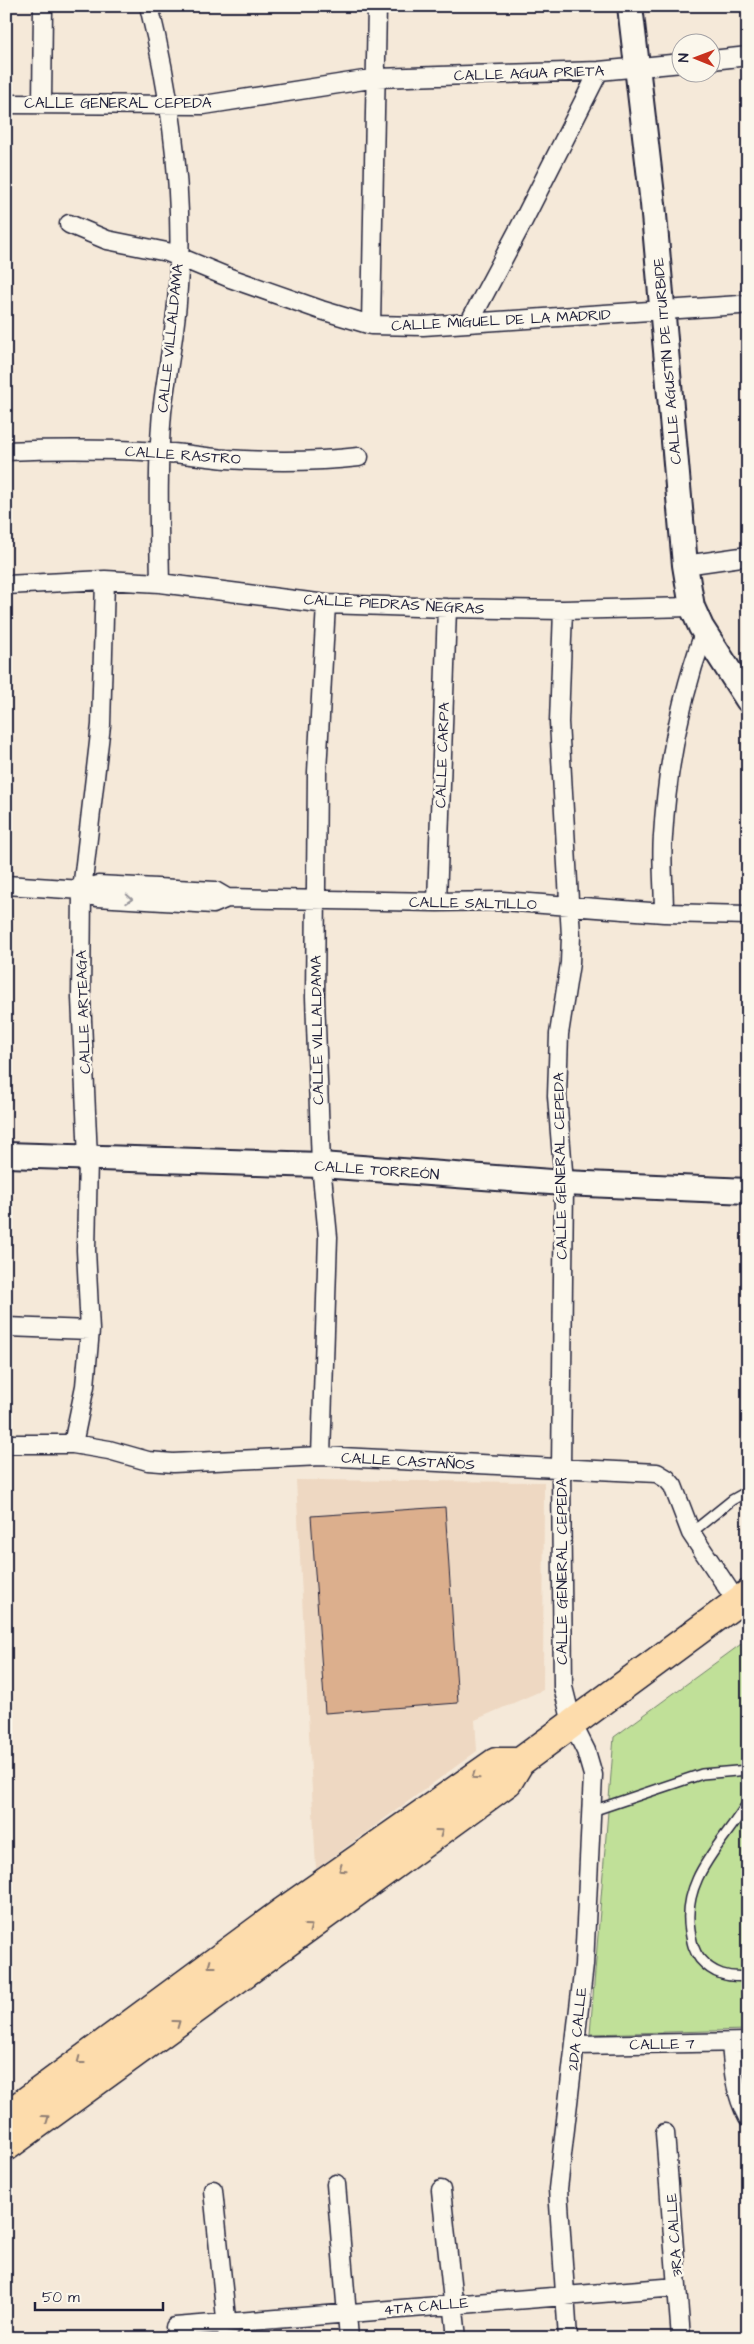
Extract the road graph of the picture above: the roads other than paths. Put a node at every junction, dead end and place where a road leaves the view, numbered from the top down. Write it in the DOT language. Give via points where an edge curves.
graph roads {
  1 [pos="43,6"];
  2 [pos="149,6"];
  3 [pos="377,6"];
  4 [pos="630,6"];
  5 [pos="748,56"];
  6 [pos="722,59"];
  7 [pos="672,64"];
  8 [pos="636,68"];
  9 [pos="599,71"];
  10 [pos="377,78"];
  11 [pos="6,104"];
  12 [pos="42,104"];
  13 [pos="170,105"];
  14 [pos="69,224"];
  15 [pos="178,258"];
  16 [pos="740,305"];
  17 [pos="662,312"];
  18 [pos="469,323"];
  19 [pos="371,325"];
  20 [pos="6,451"];
  21 [pos="159,452"];
  22 [pos="359,457"];
  23 [pos="748,556"];
  24 [pos="685,565"];
  25 [pos="105,580"];
  26 [pos="160,583"];
  27 [pos="6,585"];
  28 [pos="326,604"];
  29 [pos="692,607"];
  30 [pos="447,608"];
  31 [pos="563,610"];
  32 [pos="704,633"];
  33 [pos="748,700"];
  34 [pos="6,885"];
  35 [pos="82,890"];
  36 [pos="317,901"];
  37 [pos="437,902"];
  38 [pos="568,906"];
  39 [pos="664,913"];
  40 [pos="748,915"];
  41 [pos="6,1155"];
  42 [pos="88,1159"];
  43 [pos="322,1165"];
  44 [pos="564,1183"];
  45 [pos="748,1191"];
  46 [pos="6,1327"];
  47 [pos="90,1330"];
  48 [pos="6,1444"];
  49 [pos="73,1444"];
  50 [pos="321,1456"];
  51 [pos="561,1470"];
  52 [pos="748,1491"];
  53 [pos="691,1533"];
  54 [pos="742,1598"];
  55 [pos="572,1723"];
  56 [pos="520,1762"];
  57 [pos="748,1770"];
  58 [pos="748,1802"];
  59 [pos="592,1811"];
  60 [pos="748,1976"];
  61 [pos="739,2043"];
  62 [pos="576,2045"];
  63 [pos="6,2116"];
  64 [pos="748,2118"];
  65 [pos="665,2133"];
  66 [pos="6,2147"];
  67 [pos="336,2184"];
  68 [pos="213,2190"];
  69 [pos="441,2190"];
  70 [pos="677,2287"];
  71 [pos="565,2296"];
  72 [pos="454,2303"];
  73 [pos="347,2313"];
  74 [pos="175,2327"];
  75 [pos="227,2330"];
  76 [pos="349,2338"];
  77 [pos="457,2338"];
  78 [pos="568,2338"];
  79 [pos="681,2338"];
  1 -- 12 [label="street"];
  2 -- 13 [label="street, CALLE VILLALDAMA"];
  3 -- 10 [label="street"];
  4 -- 8 [label="street, CALLE AGUSTÍN DE ITURBIDE"];
  5 -- 6 [label="street"];
  7 -- 8 [label="street, CALLE AGUA PRIETA"];
  8 -- 9 [label="street, CALLE AGUA PRIETA"];
  8 -- 17 [label="street, CALLE AGUSTÍN DE ITURBIDE"];
  9 -- 10 [label="street, CALLE AGUA PRIETA"];
  9 -- 18 [label="street"];
  10 -- 13 [label="street, CALLE GENERAL CEPEDA" via="204,105"];
  10 -- 19 [label="street"];
  11 -- 12 [label="street, CALLE GENERAL CEPEDA"];
  12 -- 13 [label="street, CALLE GENERAL CEPEDA"];
  13 -- 15 [label="street, CALLE VILLALDAMA" via="178,202"];
  14 -- 15 [label="street, CALLE MIGUEL DE LA MADRID" via="107,240 157,249"];
  15 -- 19 [label="street, CALLE MIGUEL DE LA MADRID"];
  15 -- 21 [label="street, CALLE VILLALDAMA" via="177,303"];
  16 -- 17 [label="street, CALLE MIGUEL DE LA MADRID"];
  17 -- 18 [label="street, CALLE MIGUEL DE LA MADRID"];
  17 -- 24 [label="street, CALLE AGUSTÍN DE ITURBIDE"];
  18 -- 19 [label="street, CALLE MIGUEL DE LA MADRID"];
  20 -- 21 [label="street, CALLE RASTRO"];
  21 -- 22 [label="street, CALLE RASTRO" via="280,461"];
  21 -- 26 [label="street, CALLE VILLALDAMA"];
  23 -- 24 [label="street"];
  24 -- 29 [label="street, CALLE AGUSTÍN DE ITURBIDE"];
  25 -- 26 [label="street, CALLE PIEDRAS NEGRAS"];
  25 -- 27 [label="street, CALLE PIEDRAS NEGRAS"];
  25 -- 35 [label="street, CALLE ARTEAGA" via="101,725"];
  26 -- 28 [label="street, CALLE PIEDRAS NEGRAS"];
  28 -- 30 [label="street, CALLE PIEDRAS NEGRAS"];
  28 -- 36 [label="street, CALLE VILLALDAMA" via="317,772"];
  29 -- 31 [label="street, CALLE PIEDRAS NEGRAS"];
  29 -- 32 [label="street, CALLE AGUSTÍN DE ITURBIDE"];
  30 -- 31 [label="street, CALLE PIEDRAS NEGRAS"];
  30 -- 37 [label="street, CALLE CARPA"];
  31 -- 38 [label="street, CALLE GENERAL CEPEDA" via="559,722"];
  32 -- 33 [label="street, CALLE AGUSTÍN DE ITURBIDE"];
  32 -- 39 [label="street" via="674,746 663,836"];
  34 -- 35 [label="street, CALLE SALTILLO"];
  35 -- 36 [label="street, CALLE SALTILLO" via="97,898 213,904 227,898"];
  35 -- 42 [label="street, CALLE ARTEAGA" via="81,997"];
  36 -- 37 [label="street, CALLE SALTILLO"];
  36 -- 43 [label="street, CALLE VILLALDAMA" via="314,996"];
  37 -- 38 [label="street, CALLE SALTILLO" via="502,901"];
  38 -- 39 [label="street, CALLE SALTILLO"];
  38 -- 44 [label="street, CALLE GENERAL CEPEDA" via="570,963 559,1034 557,1096"];
  39 -- 40 [label="street, CALLE SALTILLO"];
  41 -- 42 [label="street, CALLE TORREÓN"];
  42 -- 43 [label="street, CALLE TORREÓN"];
  42 -- 47 [label="street, CALLE ARTEAGA" via="86,1250"];
  43 -- 44 [label="street, CALLE TORREÓN"];
  43 -- 50 [label="street, CALLE VILLALDAMA" via="328,1237"];
  44 -- 45 [label="street, CALLE TORREÓN"];
  44 -- 51 [label="street, CALLE GENERAL CEPEDA"];
  46 -- 47 [label="street"];
  47 -- 49 [label="street, CALLE ARTEAGA" via="85,1386"];
  48 -- 49 [label="street, CALLE CASTAÑOS"];
  49 -- 50 [label="street, CALLE CASTAÑOS" via="148,1461 173,1463"];
  50 -- 51 [label="street, CALLE CASTAÑOS"];
  51 -- 53 [label="street, CALLE CASTAÑOS" via="657,1474 673,1486"];
  51 -- 55 [label="street, CALLE GENERAL CEPEDA" via="562,1687"];
  52 -- 53 [label="lane"];
  53 -- 54 [label="street, CALLE CASTAÑOS"];
  54 -- 55 [label="main road"];
  55 -- 56 [label="main road"];
  55 -- 59 [label="street, 2DA CALLE" via="593,1775"];
  56 -- 63 [label="main road, one-way" via="496,1762 281,1913"];
  66 -- 56 [label="main road, one-way" via="508,1782"];
  57 -- 59 [label="lane" via="702,1774"];
  58 -- 60 [label="lane" via="701,1868 692,1888 688,1922 693,1950 707,1966 721,1975"];
  59 -- 62 [label="street, 2DA CALLE" via="584,1965"];
  61 -- 62 [label="street, CALLE 7"];
  61 -- 64 [label="street" via="733,2076 739,2102"];
  62 -- 71 [label="street, 2DA CALLE" via="558,2189"];
  65 -- 70 [label="street, 3RA CALLE"];
  67 -- 73 [label="street"];
  68 -- 75 [label="street"];
  69 -- 72 [label="street"];
  70 -- 71 [label="street, 4TA CALLE"];
  70 -- 79 [label="street, 3RA CALLE"];
  71 -- 72 [label="street, 4TA CALLE"];
  71 -- 78 [label="street, 2DA CALLE"];
  72 -- 73 [label="street, 4TA CALLE"];
  72 -- 77 [label="street"];
  73 -- 75 [label="street, 4TA CALLE"];
  73 -- 76 [label="street"];
  74 -- 75 [label="street, 4TA CALLE"];
}
